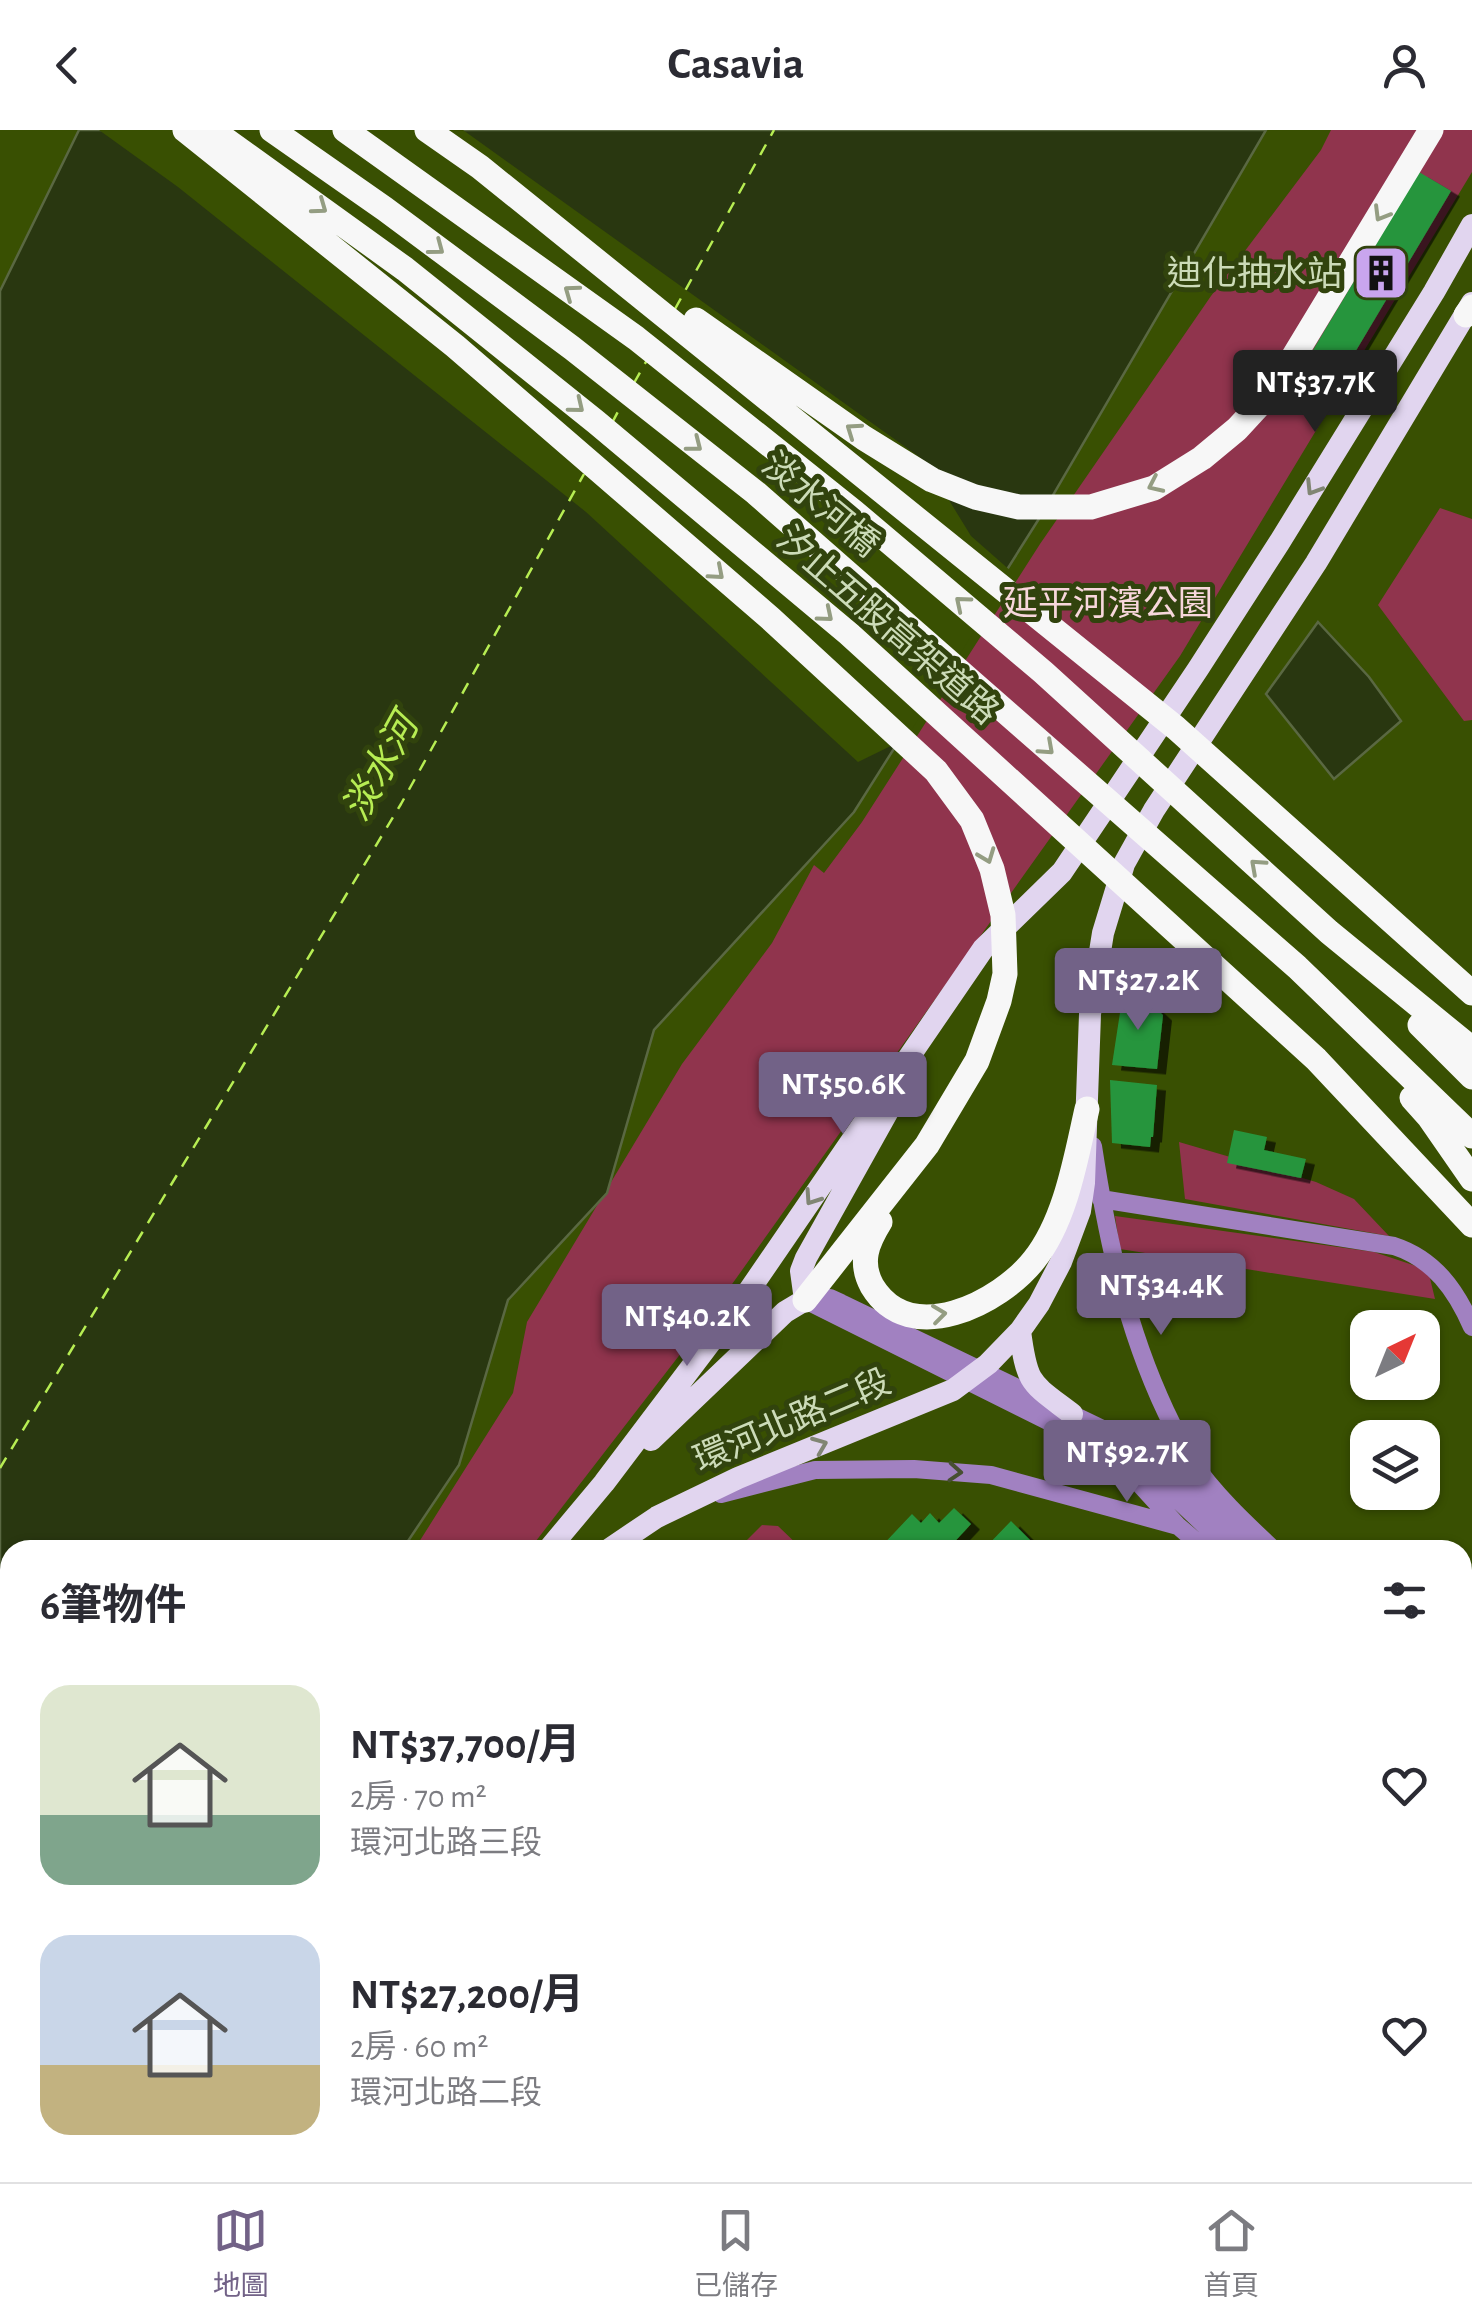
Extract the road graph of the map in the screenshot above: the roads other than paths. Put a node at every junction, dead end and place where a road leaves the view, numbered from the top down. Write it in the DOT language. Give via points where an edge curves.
graph roads {
  1 [pos="186,130"];
  2 [pos="212,130"];
  3 [pos="272,130"];
  4 [pos="346,130"];
  5 [pos="427,130"];
  6 [pos="1431,130"];
  7 [pos="480,167"];
  8 [pos="1472,225"];
  9 [pos="1470,309"];
  10 [pos="1329,932"];
  11 [pos="1297,966"];
  12 [pos="957,986"];
  13 [pos="1472,993"];
  14 [pos="1472,1049"];
  15 [pos="1472,1077"];
  16 [pos="1087,1109"];
  17 [pos="1472,1136"];
  18 [pos="927,1145"];
  19 [pos="1472,1179"];
  20 [pos="1101,1199"];
  21 [pos="1472,1225"];
  22 [pos="804,1300"];
  23 [pos="1472,1328"];
  24 [pos="1020,1331"];
  25 [pos="974,1375"];
  26 [pos="1072,1414"];
  27 [pos="1115,1444"];
  28 [pos="604,1484"];
  29 [pos="1223,1499"];
  30 [pos="686,1502"];
  31 [pos="1178,1526"];
  32 [pos="556,1540"];
  33 [pos="622,1540"];
  34 [pos="1194,1540"];
  35 [pos="1219,1540"];
  36 [pos="1244,1540"];
  37 [pos="1264,1540"];
  1 -- 18 [label="highway, one-way" via="456,346 770,618 936,771 972,820 1003,915 1005,974 976,1062"];
  2 -- 21 [label="highway, 汐止五股高架道路, one-way" via="406,269 849,634 1316,1059"];
  3 -- 11 [label="highway, 淡水河橋, one-way" via="756,493"];
  10 -- 4 [label="highway, 淡水河橋, one-way" via="1043,672 854,512 636,338"];
  5 -- 7 [label="highway"];
  6 -- 7 [label="highway, one-way" via="1274,389 1202,458 1154,488 1091,507 1019,507 932,480"];
  7 -- 13 [label="highway" via="1176,728"];
  8 -- 12 [label="main road, 環河北路二段, one-way" via="1198,669 1062,872 983,949"];
  9 -- 16 [label="main road, 環河北路二段" via="1124,864 1103,932 1090,1014"];
  10 -- 14 [label="highway"];
  10 -- 15 [label="highway"];
  11 -- 17 [label="highway"];
  11 -- 19 [label="highway" via="1429,1117"];
  12 -- 22 [label="main road" via="806,1258"];
  12 -- 28 [label="main road, 環河北路二段, one-way" via="746,1295"];
  18 -- 16 [label="highway, one-way" via="864,1256 880,1298 923,1317 984,1302 1035,1259 1062,1204"];
  16 -- 20 [label="street"];
  16 -- 24 [label="main road, 環河北路二段" via="1080,1211 1062,1262"];
  18 -- 22 [label="highway"];
  20 -- 23 [label="street" via="1406,1250 1442,1275"];
  20 -- 29 [label="street" via="1120,1290 1152,1382 1184,1448"];
  22 -- 25 [label="street"];
  22 -- 28 [label="main road"];
  24 -- 25 [label="main road, 環河北路二段"];
  24 -- 26 [label="main road" via="1032,1382"];
  25 -- 26 [label="street"];
  25 -- 27 [label="street"];
  30 -- 25 [label="main road, 環河北路二段, one-way" via="940,1396"];
  26 -- 27 [label="street"];
  27 -- 29 [label="street" via="1157,1435"];
  27 -- 31 [label="street"];
  27 -- 35 [label="street"];
  27 -- 36 [label="street" via="1162,1462"];
  28 -- 32 [label="main road, 環河北路二段"];
  29 -- 37 [label="street"];
  30 -- 31 [label="street, one-way" via="815,1470 914,1469 991,1475"];
  30 -- 33 [label="main road, 環河北路二段"];
  31 -- 34 [label="street"];
}
